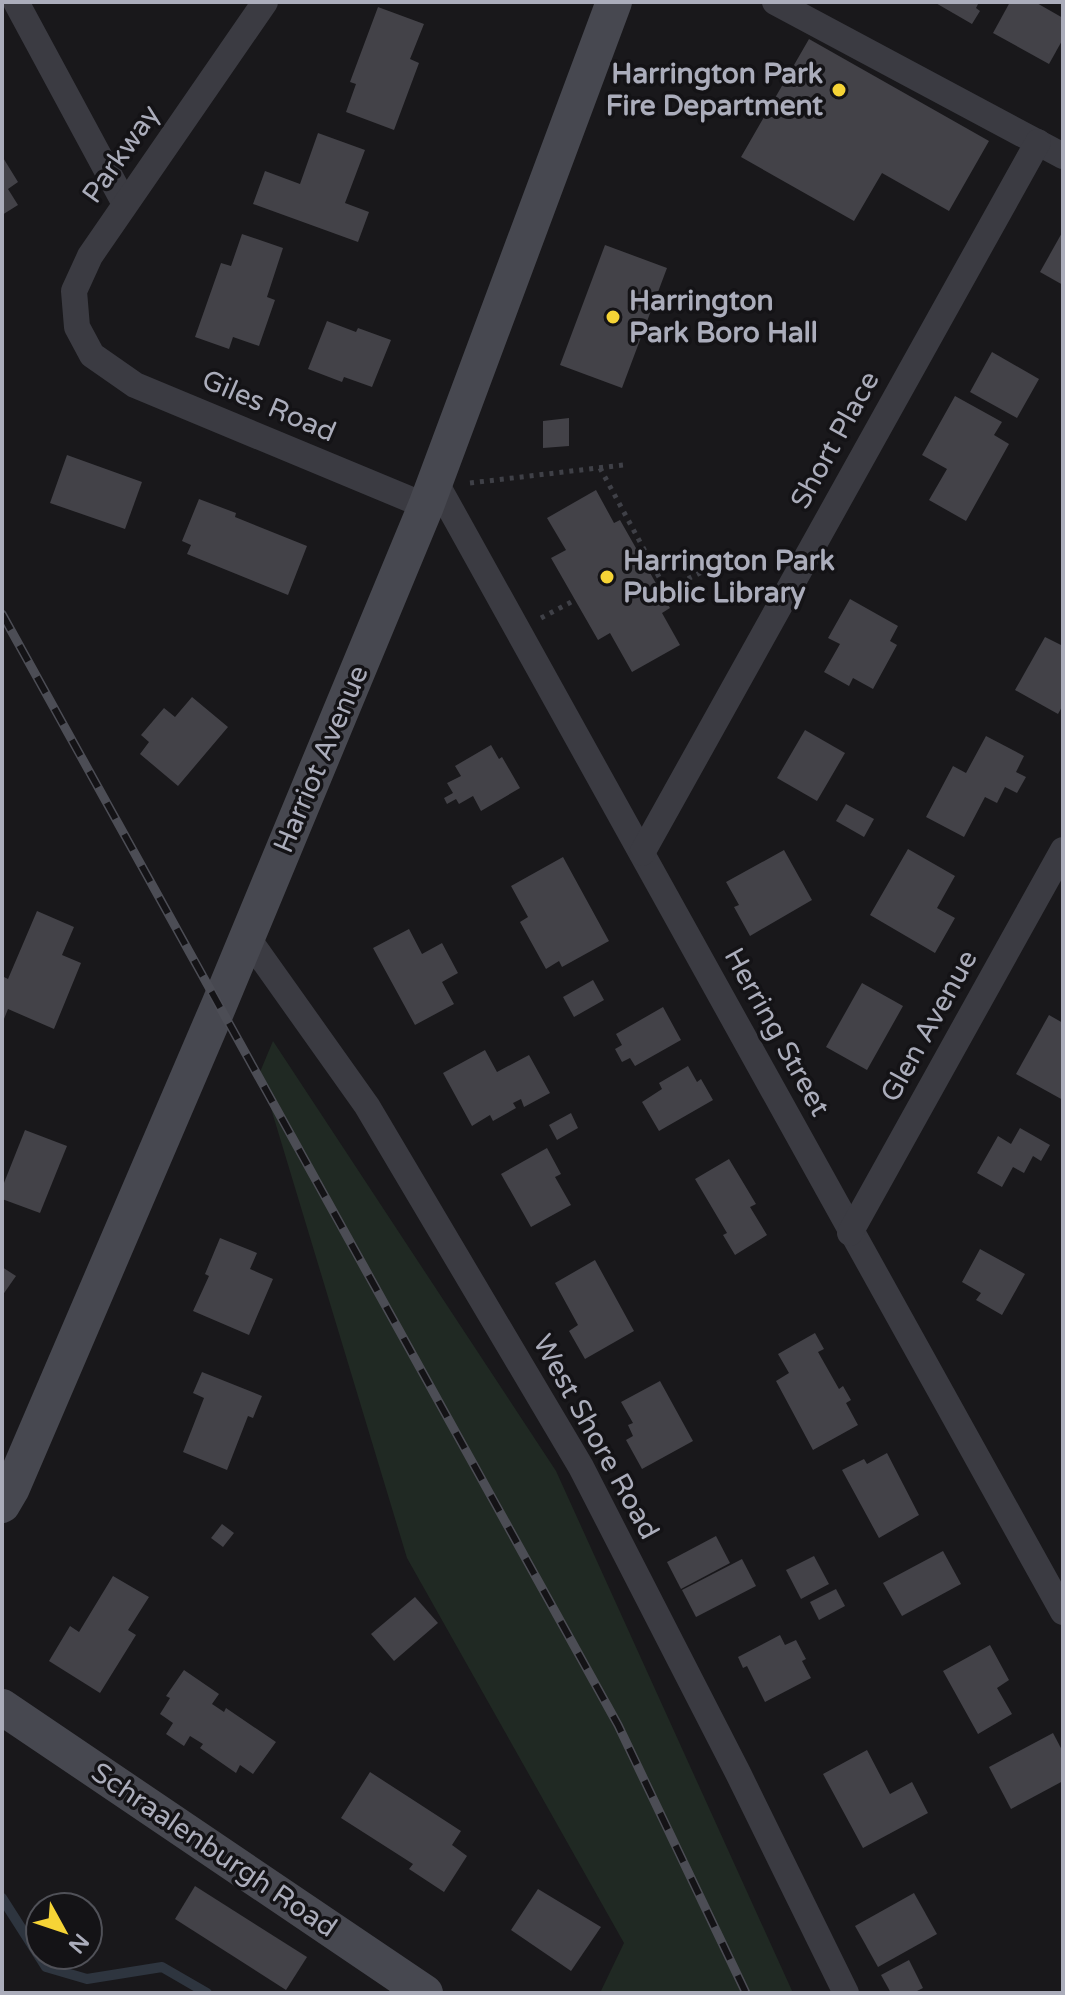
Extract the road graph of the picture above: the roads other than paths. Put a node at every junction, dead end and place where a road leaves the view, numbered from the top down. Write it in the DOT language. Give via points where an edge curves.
graph roads {
  1 [pos="16,2"];
  2 [pos="265,2"];
  3 [pos="614,2"];
  4 [pos="775,2"];
  5 [pos="1038,142"];
  6 [pos="1063,156"];
  7 [pos="125,204"];
  8 [pos="92,355"];
  9 [pos="431,494"];
  10 [pos="1063,850"];
  11 [pos="642,853"];
  12 [pos="247,937"];
  13 [pos="850,1233"];
  14 [pos="2,1505"];
  15 [pos="1061,1604"];
  16 [pos="2,1707"];
  17 [pos="425,1993"];
  18 [pos="846,1993"];
  1 -- 7 [label="street"];
  2 -- 7 [label="street, Parkway"];
  3 -- 9 [label="street, Harriot Avenue"];
  4 -- 5 [label="street"];
  5 -- 6 [label="street"];
  5 -- 11 [label="street, Short Place"];
  7 -- 8 [label="street, Parkway" via="74,291 77,327"];
  8 -- 9 [label="street, Giles Road" via="135,385"];
  9 -- 11 [label="street, Herring Street"];
  9 -- 12 [label="street, Harriot Avenue"];
  10 -- 13 [label="street, Glen Avenue"];
  11 -- 13 [label="street, Herring Street"];
  12 -- 14 [label="street, Harriot Avenue"];
  12 -- 18 [label="street, West Shore Road" via="367,1106 581,1467"];
  13 -- 15 [label="street, Herring Street"];
  16 -- 17 [label="street, Schraalenburgh Road"];
}
